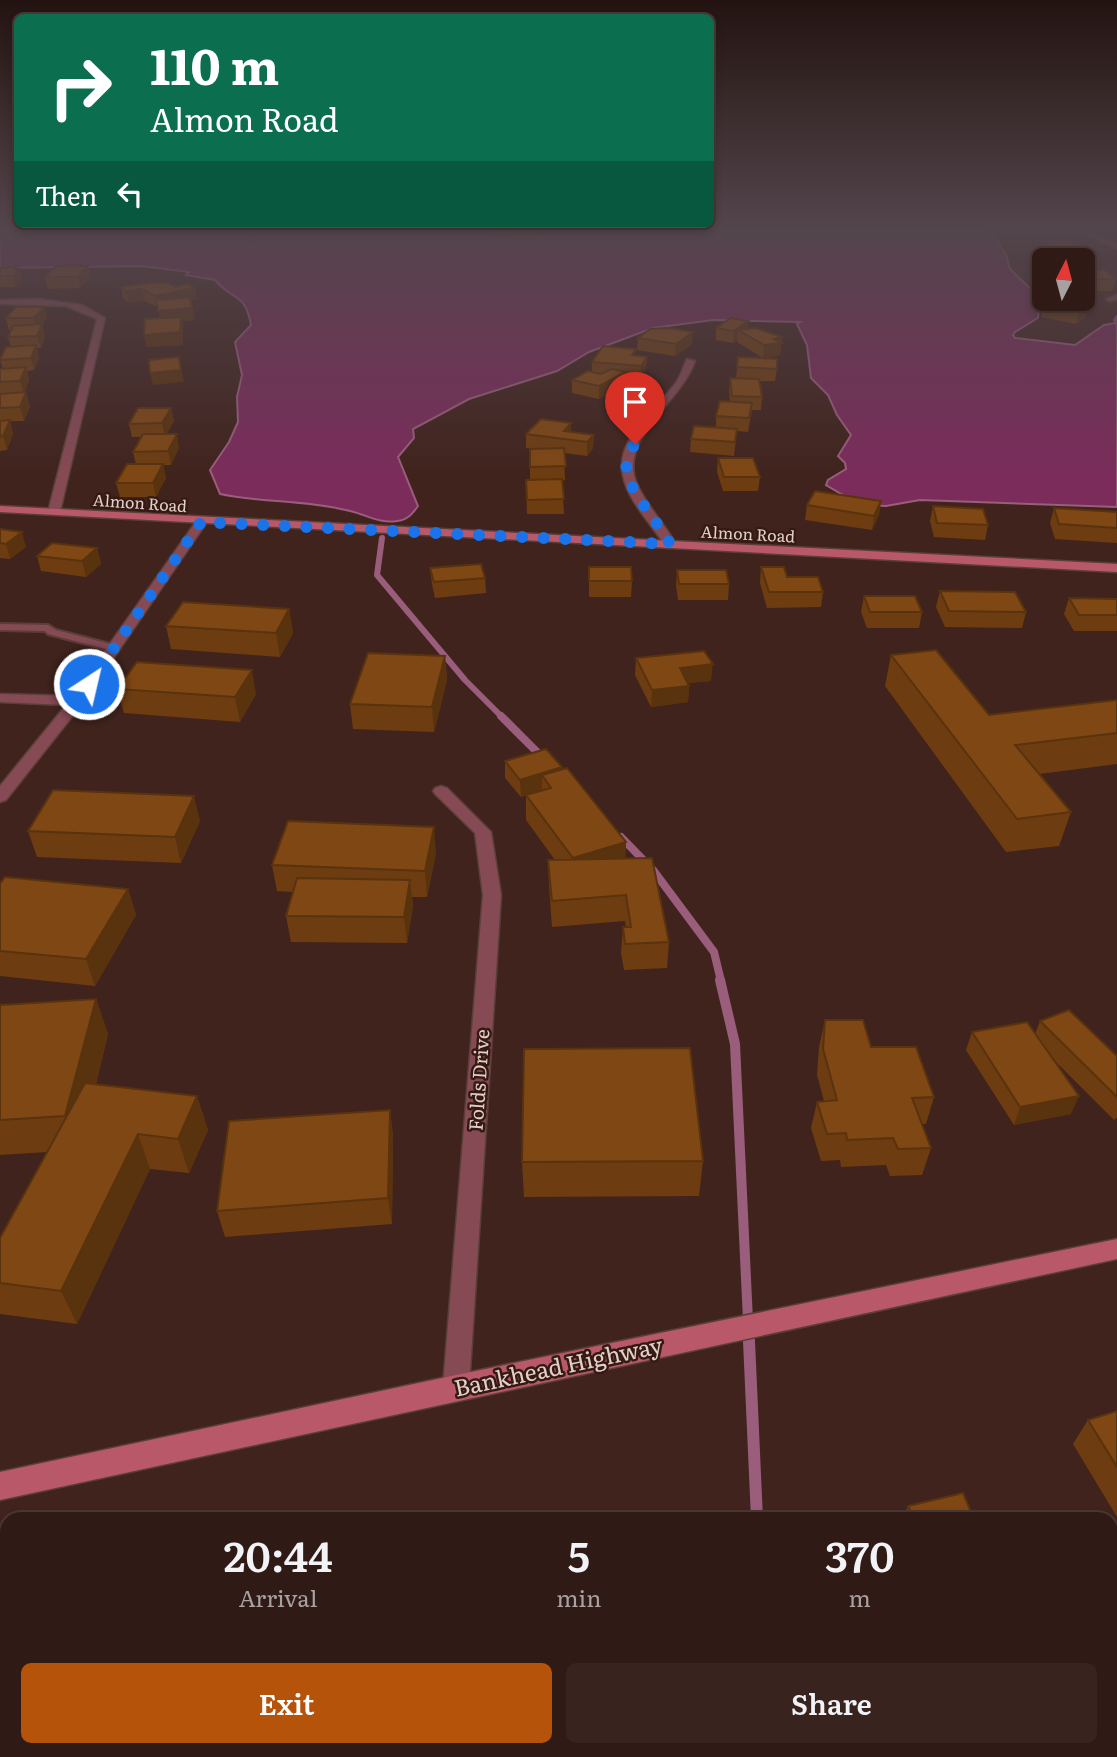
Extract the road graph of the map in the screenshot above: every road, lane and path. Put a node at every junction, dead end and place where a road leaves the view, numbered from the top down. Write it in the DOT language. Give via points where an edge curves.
graph roads {
  1 [pos="93,312"];
  2 [pos="691,361"];
  3 [pos="0,509"];
  4 [pos="54,512"];
  5 [pos="201,522"];
  6 [pos="670,544"];
  7 [pos="1117,568"];
  8 [pos="0,627"];
  9 [pos="114,648"];
  10 [pos="0,698"];
  11 [pos="77,701"];
  12 [pos="441,791"];
  13 [pos="0,797"];
  14 [pos="1117,1249"];
  15 [pos="456,1387"];
  16 [pos="0,1486"];
  1 -- 4 [label="street" via="101,318"];
  2 -- 6 [label="street" via="683,379 639,433 627,459 636,493"];
  3 -- 4 [label="street, Almon Road"];
  4 -- 5 [label="street, Almon Road"];
  5 -- 6 [label="street, Almon Road"];
  5 -- 9 [label="street"];
  6 -- 7 [label="street, Almon Road"];
  8 -- 9 [label="lane" via="48,628"];
  9 -- 11 [label="street"];
  10 -- 11 [label="street"];
  11 -- 13 [label="street"];
  12 -- 15 [label="street, Folds Drive" via="483,832 492,895"];
  14 -- 15 [label="street, Bankhead Highway"];
  15 -- 16 [label="street, Bankhead Highway"];
}
